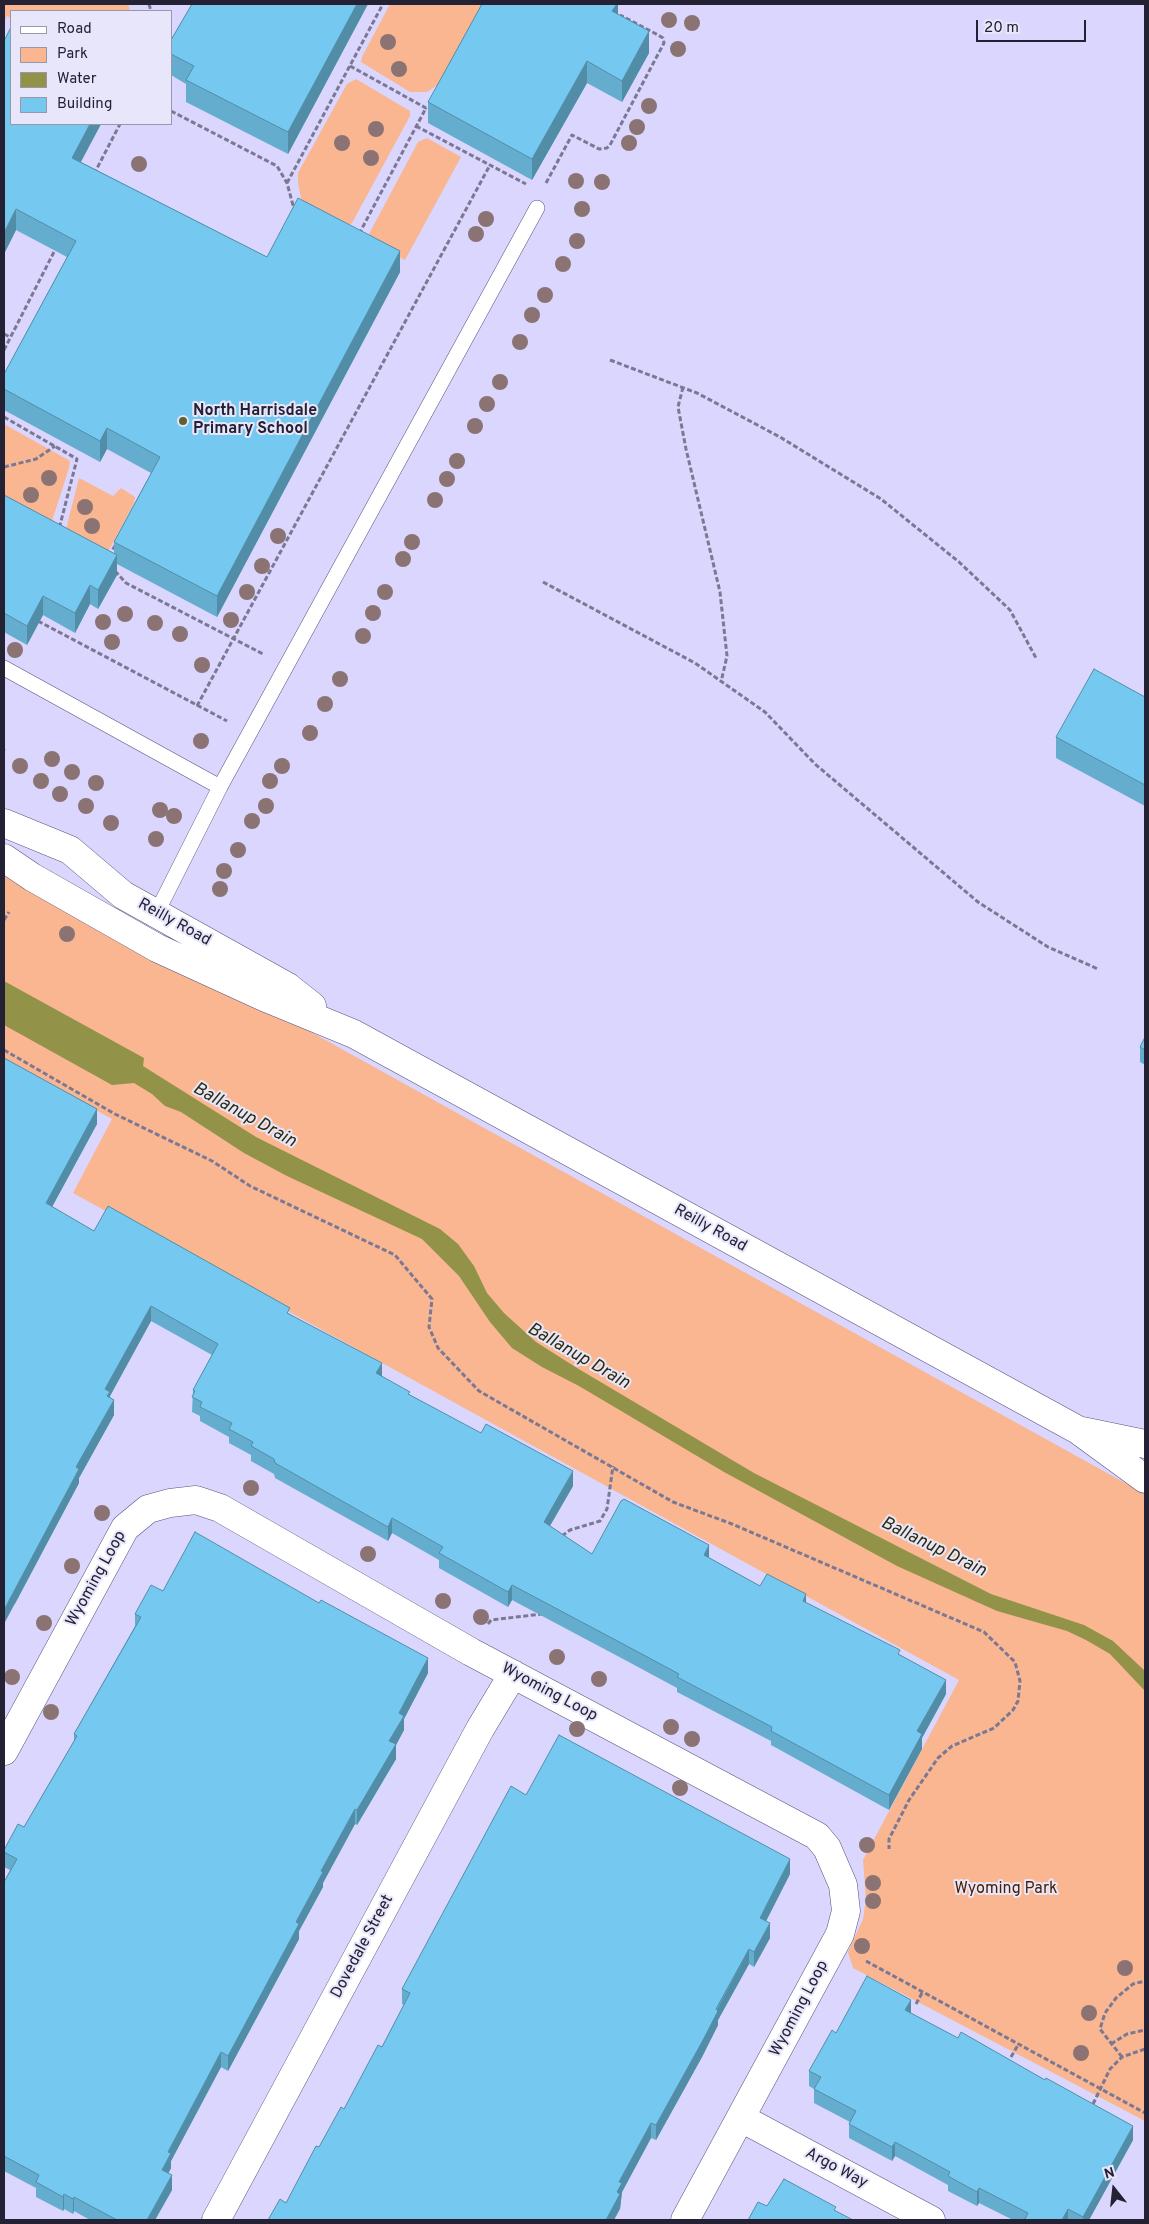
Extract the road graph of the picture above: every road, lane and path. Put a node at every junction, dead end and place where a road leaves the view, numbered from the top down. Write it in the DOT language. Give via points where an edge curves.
graph roads {
  1 [pos="383,4"];
  2 [pos="615,13"];
  3 [pos="350,66"];
  4 [pos="434,106"];
  5 [pos="426,108"];
  6 [pos="172,112"];
  7 [pos="119,125"];
  8 [pos="416,126"];
  9 [pos="490,165"];
  10 [pos="93,176"];
  11 [pos="287,183"];
  12 [pos="533,187"];
  13 [pos="541,192"];
  14 [pos="537,208"];
  15 [pos="294,209"];
  16 [pos="303,213"];
  17 [pos="290,217"];
  18 [pos="355,241"];
  19 [pos="58,245"];
  20 [pos="4,334"];
  21 [pos="10,337"];
  22 [pos="4,350"];
  23 [pos="610,360"];
  24 [pos="682,387"];
  25 [pos="4,416"];
  26 [pos="55,446"];
  27 [pos="4,467"];
  28 [pos="57,534"];
  29 [pos="116,543"];
  30 [pos="107,560"];
  31 [pos="113,568"];
  32 [pos="543,582"];
  33 [pos="29,616"];
  34 [pos="234,640"];
  35 [pos="1036,658"];
  36 [pos="286,666"];
  37 [pos="4,668"];
  38 [pos="722,682"];
  39 [pos="198,706"];
  40 [pos="227,722"];
  41 [pos="220,787"];
  42 [pos="4,822"];
  43 [pos="4,858"];
  44 [pos="9,912"];
  45 [pos="157,912"];
  46 [pos="4,920"];
  47 [pos="1098,969"];
  48 [pos="342,1028"];
  49 [pos="4,1050"];
  50 [pos="1078,1430"];
  51 [pos="1145,1444"];
  52 [pos="613,1466"];
  53 [pos="1145,1479"];
  54 [pos="559,1538"];
  55 [pos="544,1613"];
  56 [pos="486,1626"];
  57 [pos="513,1674"];
  58 [pos="4,1751"];
  59 [pos="889,1849"];
  60 [pos="866,1961"];
  61 [pos="1145,1981"];
  62 [pos="922,1993"];
  63 [pos="916,2004"];
  64 [pos="1145,2030"];
  65 [pos="1111,2044"];
  66 [pos="1018,2045"];
  67 [pos="1145,2050"];
  68 [pos="1011,2057"];
  69 [pos="1122,2057"];
  70 [pos="1101,2089"];
  71 [pos="1093,2104"];
  72 [pos="1145,2113"];
  73 [pos="741,2118"];
  74 [pos="216,2220"];
  75 [pos="685,2220"];
  76 [pos="931,2220"];
  1 -- 3 [label="path"];
  2 -- 13 [label="path" via="658,35 664,44 610,145 598,149 572,135"];
  3 -- 5 [label="path"];
  3 -- 11 [label="path"];
  4 -- 5 [label="path"];
  5 -- 8 [label="path"];
  6 -- 11 [label="path" via="277,166"];
  7 -- 10 [label="path"];
  8 -- 9 [label="path"];
  8 -- 18 [label="path"];
  9 -- 12 [label="path"];
  9 -- 34 [label="path"];
  11 -- 15 [label="path"];
  14 -- 36 [label="lane"];
  15 -- 16 [label="path"];
  15 -- 17 [label="path"];
  19 -- 21 [label="path"];
  20 -- 21 [label="path"];
  21 -- 22 [label="path"];
  23 -- 24 [label="path"];
  24 -- 35 [label="path" via="780,437 881,499 960,562 1010,610"];
  24 -- 38 [label="path" via="678,407 720,592 727,656"];
  25 -- 26 [label="path"];
  26 -- 27 [label="path" via="36,459"];
  26 -- 28 [label="path" via="77,459"];
  29 -- 30 [label="path"];
  31 -- 34 [label="path" via="126,583"];
  32 -- 38 [label="path" via="695,663"];
  33 -- 39 [label="path"];
  34 -- 36 [label="path"];
  34 -- 39 [label="path"];
  36 -- 41 [label="lane"];
  37 -- 41 [label="lane"];
  38 -- 47 [label="path" via="765,712 816,764 978,902 1048,947"];
  39 -- 40 [label="path"];
  41 -- 45 [label="lane"];
  42 -- 45 [label="street, Reilly Road" via="70,850 123,895"];
  43 -- 48 [label="street, Reilly Road" via="32,878 157,948 264,997"];
  44 -- 46 [label="path"];
  45 -- 48 [label="street, Reilly Road" via="288,987"];
  48 -- 50 [label="street, Reilly Road"];
  49 -- 52 [label="path" via="115,1114 212,1161 250,1186 395,1255 432,1299 429,1327 438,1348 479,1391"];
  50 -- 51 [label="street, Reilly Road"];
  50 -- 53 [label="street, Reilly Road"];
  52 -- 54 [label="path" via="607,1509 600,1521 570,1530"];
  52 -- 59 [label="path" via="673,1502 984,1632 1015,1662 1020,1676 1020,1694 1013,1710 994,1728 952,1746 938,1758 909,1800 889,1839"];
  55 -- 56 [label="path" via="491,1620"];
  57 -- 58 [label="street, Wyoming Loop" via="220,1508 196,1500 170,1503 148,1509 125,1528"];
  57 -- 73 [label="street, Wyoming Loop" via="806,1828 823,1842 836,1864 844,1885 846,1911 840,1934"];
  57 -- 74 [label="street, Dovedale Street" via="475,1738"];
  60 -- 62 [label="path"];
  61 -- 65 [label="path" via="1128,1988 1105,2013 1100,2029"];
  62 -- 63 [label="path"];
  62 -- 66 [label="path"];
  64 -- 65 [label="path" via="1127,2034"];
  65 -- 69 [label="path"];
  66 -- 68 [label="path"];
  66 -- 70 [label="path"];
  67 -- 69 [label="path"];
  69 -- 70 [label="path" via="1110,2069"];
  70 -- 71 [label="path"];
  70 -- 72 [label="path"];
  73 -- 75 [label="street, Wyoming Loop"];
  73 -- 76 [label="street, Argo Way"];
}
